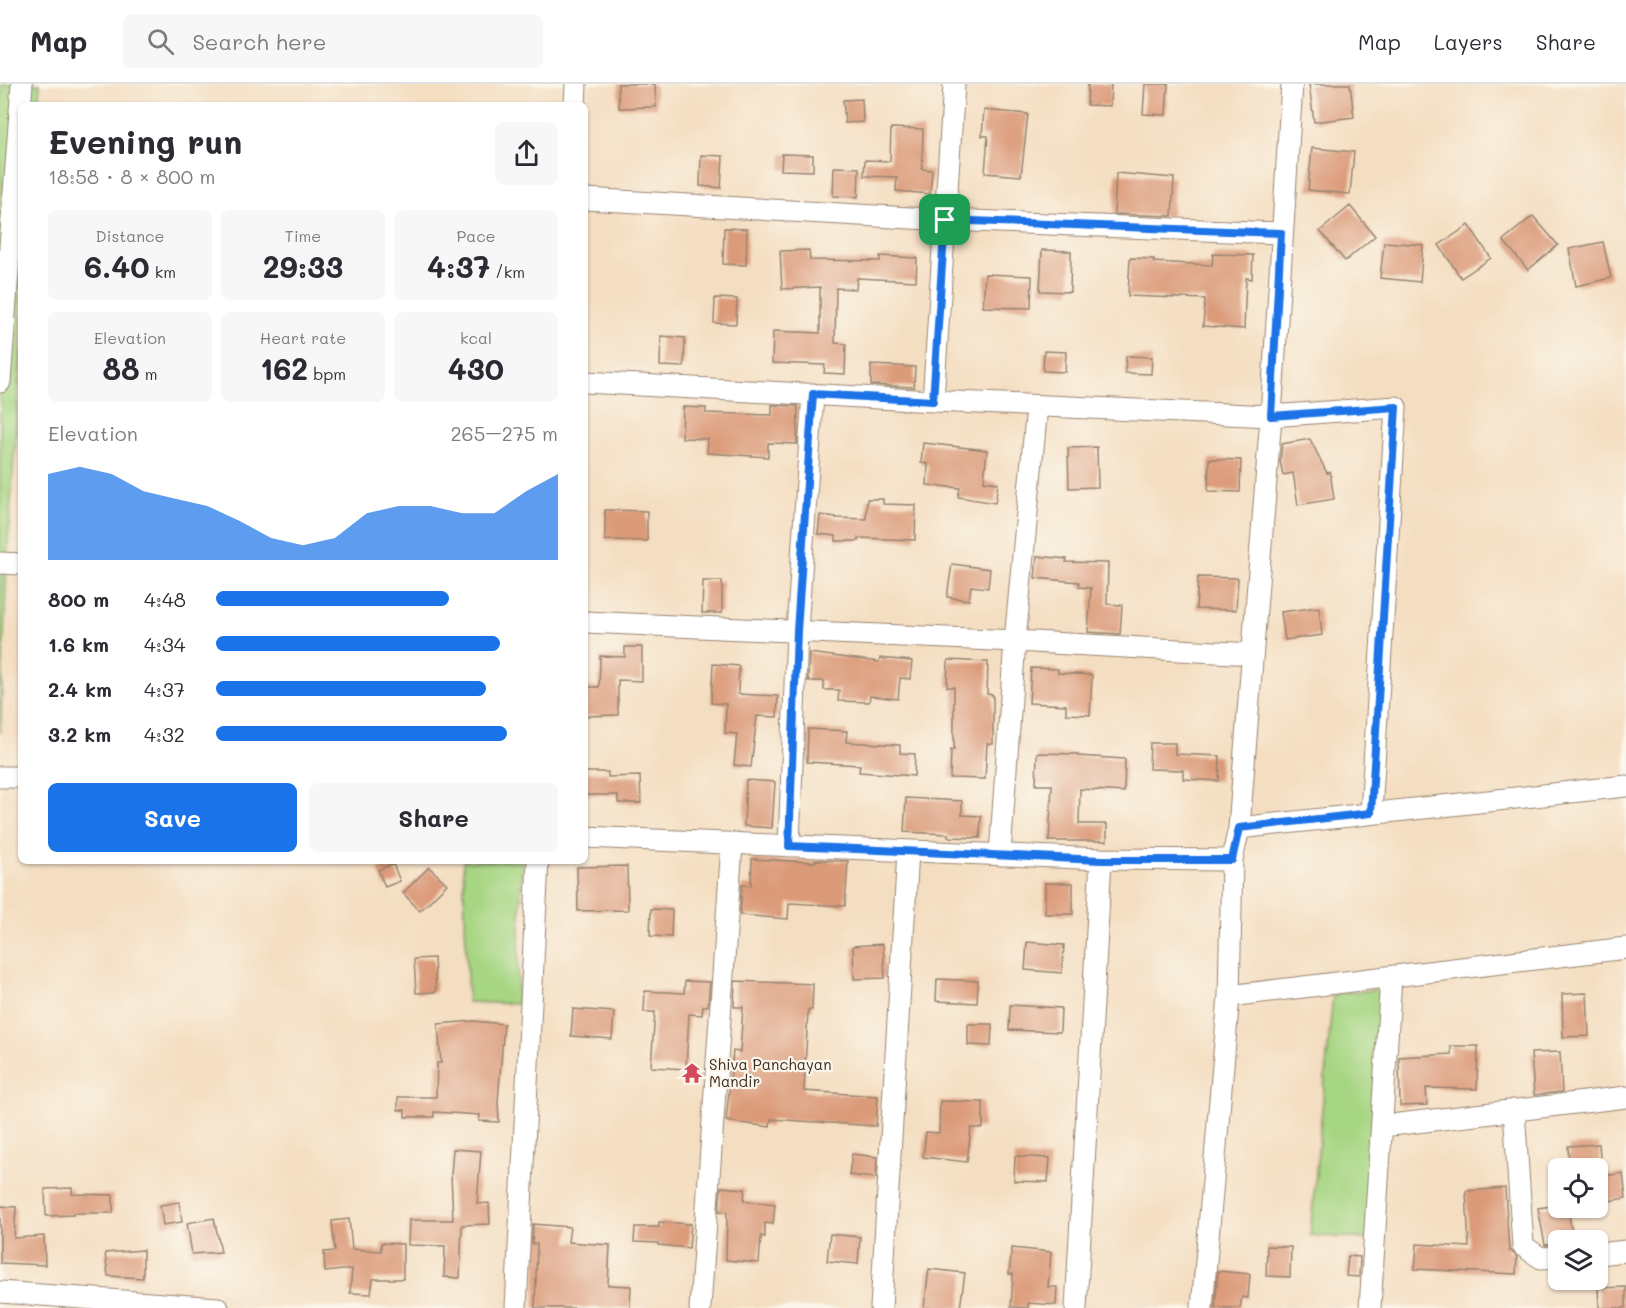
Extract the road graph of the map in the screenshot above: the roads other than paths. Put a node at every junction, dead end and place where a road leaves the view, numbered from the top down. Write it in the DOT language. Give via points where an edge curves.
graph roads {
  1 [pos="22,84"];
  2 [pos="576,84"];
  3 [pos="954,84"];
  4 [pos="1292,84"];
  5 [pos="575,102"];
  6 [pos="10,110"];
  7 [pos="588,199"];
  8 [pos="945,220"];
  9 [pos="1281,233"];
  10 [pos="0,382"];
  11 [pos="588,382"];
  12 [pos="813,394"];
  13 [pos="933,401"];
  14 [pos="1037,406"];
  15 [pos="1271,416"];
  16 [pos="0,563"];
  17 [pos="18,564"];
  18 [pos="588,622"];
  19 [pos="797,631"];
  20 [pos="1015,641"];
  21 [pos="1252,654"];
  22 [pos="0,777"];
  23 [pos="18,777"];
  24 [pos="1626,786"];
  25 [pos="1371,813"];
  26 [pos="1239,828"];
  27 [pos="588,837"];
  28 [pos="732,844"];
  29 [pos="789,846"];
  30 [pos="908,851"];
  31 [pos="1000,855"];
  32 [pos="1101,860"];
  33 [pos="1232,860"];
  34 [pos="538,864"];
  35 [pos="1626,948"];
  36 [pos="1391,976"];
  37 [pos="1229,996"];
  38 [pos="1626,1097"];
  39 [pos="1514,1110"];
  40 [pos="1383,1126"];
  41 [pos="1626,1251"];
  42 [pos="1608,1253"];
  43 [pos="1548,1258"];
  44 [pos="0,1292"];
  45 [pos="117,1304"];
  46 [pos="218,1308"];
  47 [pos="516,1308"];
  48 [pos="700,1308"];
  49 [pos="881,1308"];
  50 [pos="1077,1308"];
  51 [pos="1202,1308"];
  52 [pos="1370,1308"];
  1 -- 6 [label="street"];
  2 -- 5 [label="street"];
  3 -- 8 [label="street"];
  4 -- 9 [label="street"];
  6 -- 10 [label="street"];
  7 -- 8 [label="street"];
  8 -- 9 [label="street"];
  8 -- 13 [label="street"];
  9 -- 15 [label="street"];
  11 -- 12 [label="street"];
  12 -- 13 [label="street"];
  12 -- 19 [label="street"];
  13 -- 14 [label="street"];
  14 -- 15 [label="street"];
  14 -- 20 [label="street"];
  15 -- 21 [label="street"];
  15 -- 25 [label="street" via="1396,407"];
  16 -- 17 [label="street"];
  18 -- 19 [label="street"];
  19 -- 20 [label="street"];
  19 -- 29 [label="street"];
  20 -- 21 [label="street"];
  20 -- 31 [label="street"];
  21 -- 26 [label="street"];
  22 -- 23 [label="street"];
  24 -- 25 [label="street"];
  25 -- 26 [label="street"];
  26 -- 33 [label="street"];
  27 -- 28 [label="street"];
  28 -- 29 [label="street"];
  28 -- 48 [label="street"];
  29 -- 30 [label="street"];
  30 -- 31 [label="street"];
  30 -- 49 [label="street"];
  31 -- 32 [label="street"];
  32 -- 33 [label="street"];
  32 -- 50 [label="street"];
  33 -- 37 [label="street"];
  34 -- 47 [label="street"];
  35 -- 36 [label="street"];
  36 -- 37 [label="street"];
  36 -- 40 [label="street"];
  37 -- 51 [label="street"];
  38 -- 39 [label="street"];
  39 -- 40 [label="street"];
  39 -- 43 [label="street" via="1523,1246 1541,1258"];
  40 -- 52 [label="street"];
  41 -- 42 [label="street"];
  44 -- 45 [label="street"];
  45 -- 46 [label="street"];
}
